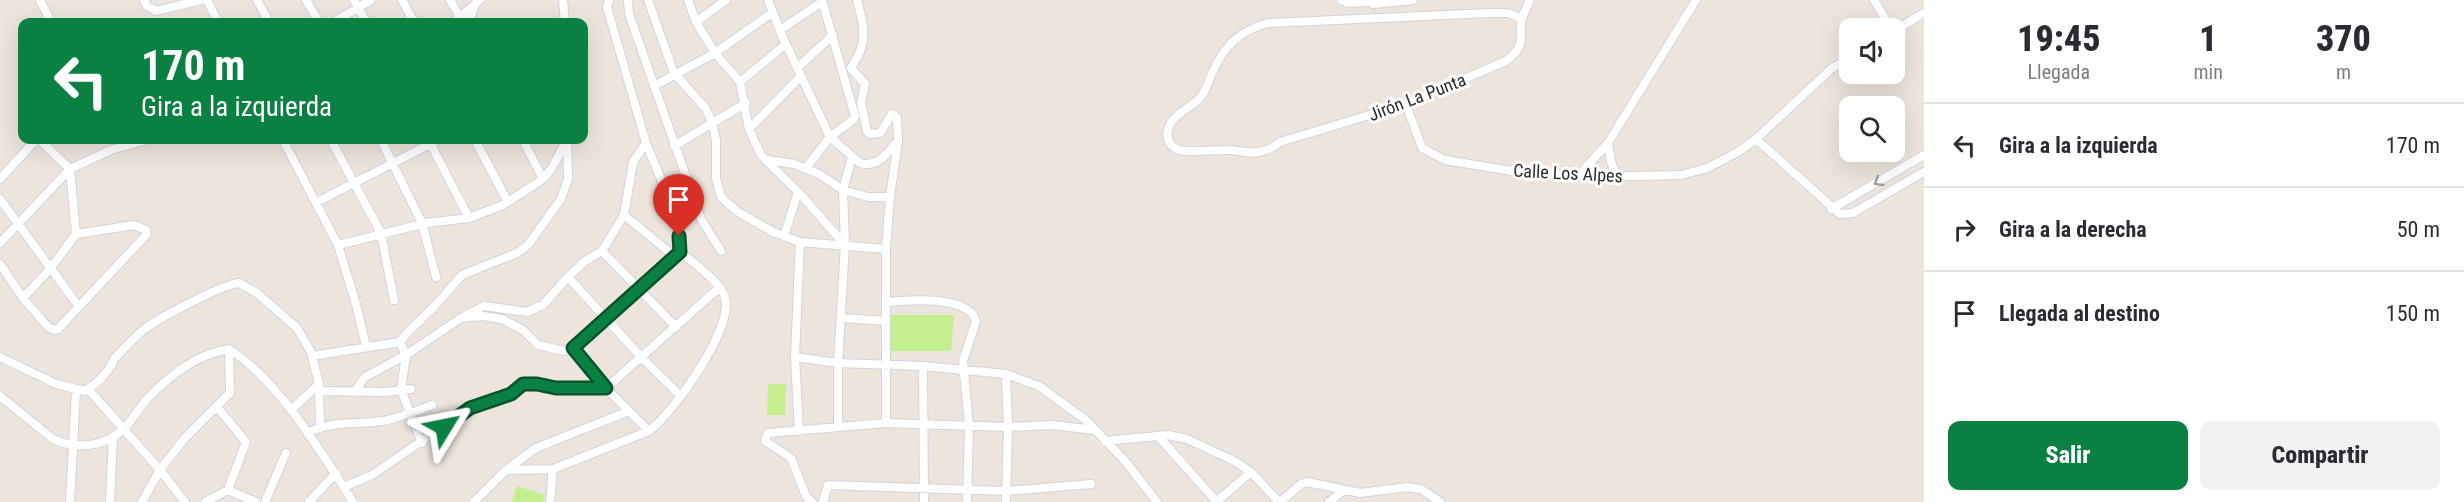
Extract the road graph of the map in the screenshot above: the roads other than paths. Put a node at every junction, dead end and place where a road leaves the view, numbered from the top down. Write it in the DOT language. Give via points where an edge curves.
graph roads {
  1 [pos="40,0"];
  2 [pos="144,0"];
  3 [pos="201,0"];
  4 [pos="207,0"];
  5 [pos="257,0"];
  6 [pos="306,0"];
  7 [pos="354,0"];
  8 [pos="371,0"];
  9 [pos="402,0"];
  10 [pos="450,0"];
  11 [pos="563,0"];
  12 [pos="609,0"];
  13 [pos="628,0"];
  14 [pos="648,0"];
  15 [pos="688,0"];
  16 [pos="726,0"];
  17 [pos="768,0"];
  18 [pos="857,0"];
  19 [pos="1341,0"];
  20 [pos="1413,0"];
  21 [pos="1530,0"];
  22 [pos="1696,0"];
  23 [pos="1874,0"];
  24 [pos="478,1"];
  25 [pos="822,1"];
  26 [pos="1368,1"];
  27 [pos="359,9"];
  28 [pos="772,12"];
  29 [pos="1924,13"];
  30 [pos="49,18"];
  31 [pos="216,18"];
  32 [pos="267,18"];
  33 [pos="317,18"];
  34 [pos="342,18"];
  35 [pos="364,18"];
  36 [pos="412,18"];
  37 [pos="456,18"];
  38 [pos="459,18"];
  39 [pos="471,18"];
  40 [pos="565,18"];
  41 [pos="1885,18"];
  42 [pos="1521,19"];
  43 [pos="696,22"];
  44 [pos="1905,23"];
  45 [pos="780,30"];
  46 [pos="833,35"];
  47 [pos="786,44"];
  48 [pos="715,53"];
  49 [pos="1839,64"];
  50 [pos="799,72"];
  51 [pos="674,73"];
  52 [pos="740,82"];
  53 [pos="654,86"];
  54 [pos="746,103"];
  55 [pos="1406,104"];
  56 [pos="712,122"];
  57 [pos="749,129"];
  58 [pos="830,136"];
  59 [pos="1756,139"];
  60 [pos="898,141"];
  61 [pos="646,143"];
  62 [pos="1608,143"];
  63 [pos="34,144"];
  64 [pos="42,144"];
  65 [pos="132,144"];
  66 [pos="285,144"];
  67 [pos="333,144"];
  68 [pos="383,144"];
  69 [pos="426,144"];
  70 [pos="433,144"];
  71 [pos="477,144"];
  72 [pos="525,144"];
  73 [pos="564,144"];
  74 [pos="566,144"];
  75 [pos="674,146"];
  76 [pos="1924,155"];
  77 [pos="852,157"];
  78 [pos="767,160"];
  79 [pos="393,162"];
  80 [pos="806,168"];
  81 [pos="70,170"];
  82 [pos="1924,172"];
  83 [pos="1578,176"];
  84 [pos="1617,177"];
  85 [pos="0,179"];
  86 [pos="543,179"];
  87 [pos="354,183"];
  88 [pos="843,190"];
  89 [pos="798,192"];
  90 [pos="890,197"];
  91 [pos="0,199"];
  92 [pos="317,202"];
  93 [pos="508,202"];
  94 [pos="1832,209"];
  95 [pos="624,215"];
  96 [pos="469,218"];
  97 [pos="18,224"];
  98 [pos="422,224"];
  99 [pos="381,232"];
  100 [pos="76,234"];
  101 [pos="784,236"];
  102 [pos="800,242"];
  103 [pos="0,243"];
  104 [pos="338,245"];
  105 [pos="845,245"];
  106 [pos="886,249"];
  107 [pos="602,251"];
  108 [pos="721,251"];
  109 [pos="677,254"];
  110 [pos="0,264"];
  111 [pos="50,269"];
  112 [pos="436,277"];
  113 [pos="568,277"];
  114 [pos="637,288"];
  115 [pos="720,288"];
  116 [pos="23,298"];
  117 [pos="394,300"];
  118 [pos="887,302"];
  119 [pos="79,307"];
  120 [pos="605,317"];
  121 [pos="461,318"];
  122 [pos="841,318"];
  123 [pos="886,321"];
  124 [pos="676,327"];
  125 [pos="400,342"];
  126 [pos="366,346"];
  127 [pos="573,348"];
  128 [pos="230,349"];
  129 [pos="405,355"];
  130 [pos="312,356"];
  131 [pos="0,357"];
  132 [pos="795,357"];
  133 [pos="642,358"];
  134 [pos="838,363"];
  135 [pos="885,365"];
  136 [pos="923,366"];
  137 [pos="963,370"];
  138 [pos="1006,374"];
  139 [pos="319,387"];
  140 [pos="606,388"];
  141 [pos="411,389"];
  142 [pos="76,390"];
  143 [pos="88,390"];
  144 [pos="401,390"];
  145 [pos="355,391"];
  146 [pos="0,396"];
  147 [pos="681,396"];
  148 [pos="432,405"];
  149 [pos="218,407"];
  150 [pos="291,410"];
  151 [pos="629,411"];
  152 [pos="409,414"];
  153 [pos="886,423"];
  154 [pos="925,424"];
  155 [pos="969,426"];
  156 [pos="1008,426"];
  157 [pos="320,427"];
  158 [pos="838,427"];
  159 [pos="124,429"];
  160 [pos="799,430"];
  161 [pos="1095,430"];
  162 [pos="649,431"];
  163 [pos="307,434"];
  164 [pos="1158,436"];
  165 [pos="113,437"];
  166 [pos="1106,441"];
  167 [pos="422,443"];
  168 [pos="74,445"];
  169 [pos="286,453"];
  170 [pos="553,469"];
  171 [pos="160,470"];
  172 [pos="506,470"];
  173 [pos="1251,472"];
  174 [pos="336,473"];
  175 [pos="1091,484"];
  176 [pos="344,488"];
  177 [pos="925,488"];
  178 [pos="1344,489"];
  179 [pos="228,490"];
  180 [pos="967,490"];
  181 [pos="1006,491"];
  182 [pos="1277,501"];
  183 [pos="70,502"];
  184 [pos="110,502"];
  185 [pos="142,502"];
  186 [pos="185,502"];
  187 [pos="205,502"];
  188 [pos="256,502"];
  189 [pos="265,502"];
  190 [pos="309,502"];
  191 [pos="353,502"];
  192 [pos="474,502"];
  193 [pos="550,502"];
  194 [pos="812,502"];
  195 [pos="823,502"];
  196 [pos="924,502"];
  197 [pos="967,502"];
  198 [pos="1006,502"];
  199 [pos="1157,502"];
  200 [pos="1216,502"];
  201 [pos="1329,502"];
  202 [pos="1440,502"];
  1 -- 30 [label="street"];
  2 -- 3 [label="street" via="156,10"];
  4 -- 31 [label="street"];
  5 -- 32 [label="street"];
  6 -- 33 [label="street"];
  7 -- 27 [label="street"];
  8 -- 27 [label="street"];
  9 -- 36 [label="street"];
  10 -- 37 [label="street"];
  11 -- 40 [label="street"];
  12 -- 61 [label="street" via="607,7"];
  13 -- 53 [label="street" via="629,14"];
  14 -- 51 [label="street"];
  15 -- 43 [label="street"];
  16 -- 43 [label="street"];
  17 -- 28 [label="street"];
  18 -- 60 [label="street" via="864,37 851,68 865,84 862,116 867,131 875,134 882,131 887,118 897,117"];
  19 -- 26 [label="street"];
  20 -- 26 [label="street" via="1373,4"];
  21 -- 42 [label="street"];
  22 -- 62 [label="street"];
  23 -- 41 [label="street"];
  24 -- 38 [label="street"];
  24 -- 39 [label="street"];
  25 -- 45 [label="street"];
  25 -- 46 [label="street"];
  27 -- 34 [label="street"];
  27 -- 35 [label="street"];
  28 -- 45 [label="street"];
  28 -- 48 [label="street"];
  29 -- 44 [label="street"];
  42 -- 55 [label="street, Jirón La Punta" via="1520,47 1506,61"];
  42 -- 55 [label="street, Jirón La Punta" via="1508,13 1489,12 1268,22 1252,27 1219,56 1204,92 1176,116 1168,129 1168,138 1172,146 1183,151 1261,152 1280,142"];
  43 -- 48 [label="street"];
  45 -- 47 [label="street"];
  46 -- 50 [label="street"];
  46 -- 58 [label="street" via="855,116"];
  47 -- 50 [label="street"];
  47 -- 52 [label="street"];
  48 -- 51 [label="street"];
  48 -- 52 [label="street"];
  49 -- 59 [label="street, Calle Los Alpes"];
  50 -- 57 [label="street"];
  50 -- 58 [label="street"];
  51 -- 53 [label="street"];
  51 -- 56 [label="street" via="706,109"];
  52 -- 54 [label="street"];
  53 -- 75 [label="street"];
  54 -- 56 [label="street"];
  54 -- 57 [label="street"];
  55 -- 83 [label="street, Calle Los Alpes" via="1422,147 1445,160 1537,175"];
  56 -- 75 [label="street"];
  56 -- 101 [label="street" via="721,197 738,212"];
  57 -- 78 [label="street"];
  58 -- 77 [label="street"];
  58 -- 80 [label="street"];
  59 -- 84 [label="street, Calle Los Alpes" via="1707,168 1681,175"];
  59 -- 94 [label="street"];
  60 -- 77 [label="street" via="871,165"];
  60 -- 90 [label="street"];
  61 -- 95 [label="street" via="633,162"];
  61 -- 109 [label="street" via="678,220"];
  62 -- 83 [label="street"];
  62 -- 84 [label="street"];
  63 -- 85 [label="street"];
  64 -- 81 [label="street"];
  65 -- 81 [label="street"];
  66 -- 92 [label="street"];
  67 -- 87 [label="street"];
  68 -- 79 [label="street"];
  69 -- 79 [label="street"];
  70 -- 96 [label="street"];
  71 -- 93 [label="street"];
  72 -- 86 [label="street"];
  73 -- 86 [label="street"];
  74 -- 125 [label="street" via="568,179 561,199 528,245 462,275"];
  75 -- 108 [label="street" via="701,219"];
  76 -- 94 [label="street, one-way"];
  77 -- 88 [label="street"];
  78 -- 80 [label="street"];
  78 -- 89 [label="street"];
  79 -- 87 [label="street"];
  79 -- 98 [label="street"];
  80 -- 88 [label="street"];
  81 -- 97 [label="street"];
  81 -- 100 [label="street"];
  82 -- 94 [label="street" via="1853,213 1840,214"];
  83 -- 84 [label="street, Calle Los Alpes"];
  86 -- 93 [label="street"];
  87 -- 92 [label="street"];
  87 -- 99 [label="street"];
  88 -- 90 [label="street" via="868,197"];
  88 -- 105 [label="street"];
  89 -- 101 [label="street"];
  89 -- 105 [label="street"];
  90 -- 106 [label="street"];
  91 -- 97 [label="street"];
  92 -- 104 [label="street"];
  93 -- 96 [label="street"];
  95 -- 107 [label="street"];
  95 -- 109 [label="street"];
  96 -- 98 [label="street"];
  97 -- 103 [label="street"];
  97 -- 111 [label="street"];
  98 -- 99 [label="street"];
  98 -- 112 [label="street"];
  99 -- 104 [label="street"];
  99 -- 117 [label="street"];
  100 -- 111 [label="street"];
  100 -- 119 [label="street" via="134,225 147,234"];
  101 -- 102 [label="street"];
  102 -- 105 [label="street"];
  102 -- 132 [label="street"];
  104 -- 126 [label="street"];
  105 -- 106 [label="street"];
  105 -- 122 [label="street"];
  106 -- 118 [label="street"];
  107 -- 113 [label="street"];
  107 -- 114 [label="street"];
  109 -- 114 [label="street"];
  109 -- 115 [label="street"];
  110 -- 116 [label="street"];
  111 -- 116 [label="street"];
  111 -- 119 [label="street"];
  113 -- 120 [label="street"];
  113 -- 121 [label="street" via="543,305 528,312 484,306"];
  114 -- 120 [label="street"];
  114 -- 124 [label="street"];
  115 -- 124 [label="street"];
  115 -- 147 [label="street" via="726,304 721,330"];
  116 -- 119 [label="street" via="54,330"];
  118 -- 123 [label="street"];
  118 -- 137 [label="street" via="920,299 970,310 976,321"];
  120 -- 127 [label="street"];
  120 -- 133 [label="street"];
  121 -- 127 [label="street" via="502,319 523,330 538,345 564,351"];
  121 -- 129 [label="street"];
  122 -- 123 [label="street"];
  122 -- 134 [label="street"];
  123 -- 135 [label="street"];
  124 -- 133 [label="street"];
  125 -- 126 [label="street"];
  125 -- 129 [label="street"];
  126 -- 130 [label="street"];
  127 -- 140 [label="street"];
  128 -- 149 [label="street" via="230,393"];
  128 -- 150 [label="street"];
  128 -- 159 [label="street" via="210,352 184,367 148,398"];
  129 -- 144 [label="street"];
  129 -- 145 [label="street" via="365,377"];
  130 -- 139 [label="street"];
  130 -- 143 [label="street" via="291,321 251,289 233,283 143,330"];
  131 -- 142 [label="street"];
  132 -- 134 [label="street"];
  132 -- 160 [label="street"];
  133 -- 140 [label="street"];
  133 -- 147 [label="street"];
  134 -- 135 [label="street"];
  134 -- 158 [label="street"];
  135 -- 136 [label="street"];
  135 -- 153 [label="street"];
  136 -- 137 [label="street"];
  136 -- 154 [label="street"];
  137 -- 138 [label="street"];
  137 -- 155 [label="street"];
  138 -- 156 [label="street"];
  138 -- 161 [label="street" via="1039,386"];
  139 -- 145 [label="street"];
  139 -- 150 [label="street"];
  139 -- 157 [label="street"];
  140 -- 151 [label="street"];
  140 -- 167 [label="street" via="523,384 511,394 470,408"];
  141 -- 144 [label="street"];
  142 -- 143 [label="street"];
  142 -- 168 [label="street"];
  143 -- 159 [label="street"];
  144 -- 145 [label="street"];
  144 -- 152 [label="street"];
  146 -- 168 [label="street" via="53,439"];
  147 -- 162 [label="street"];
  148 -- 152 [label="street"];
  149 -- 171 [label="street" via="184,439"];
  149 -- 179 [label="street" via="246,442"];
  150 -- 163 [label="street"];
  151 -- 162 [label="street"];
  151 -- 172 [label="street" via="537,448"];
  152 -- 157 [label="street"];
  152 -- 167 [label="street"];
  153 -- 154 [label="street"];
  153 -- 158 [label="street"];
  154 -- 155 [label="street"];
  154 -- 177 [label="street"];
  155 -- 156 [label="street"];
  155 -- 180 [label="street"];
  156 -- 161 [label="street" via="1052,425"];
  156 -- 181 [label="street"];
  157 -- 163 [label="street"];
  158 -- 160 [label="street"];
  159 -- 165 [label="street"];
  159 -- 171 [label="street"];
  160 -- 194 [label="street" via="768,433 765,441 791,458"];
  161 -- 166 [label="street"];
  162 -- 170 [label="street"];
  163 -- 174 [label="street"];
  164 -- 166 [label="street"];
  164 -- 173 [label="street" via="1187,440"];
  164 -- 200 [label="street"];
  165 -- 168 [label="street" via="96,444"];
  165 -- 184 [label="street"];
  166 -- 199 [label="street"];
  167 -- 176 [label="street"];
  168 -- 183 [label="street"];
  169 -- 189 [label="street"];
  170 -- 172 [label="street"];
  170 -- 193 [label="street"];
  171 -- 185 [label="street"];
  171 -- 186 [label="street"];
  172 -- 192 [label="street"];
  173 -- 182 [label="street"];
  173 -- 200 [label="street"];
  174 -- 176 [label="street"];
  174 -- 190 [label="street"];
  175 -- 181 [label="street"];
  176 -- 191 [label="street"];
  177 -- 180 [label="street"];
  177 -- 195 [label="street" via="828,484"];
  177 -- 196 [label="street"];
  178 -- 182 [label="street" via="1307,482"];
  178 -- 201 [label="street"];
  178 -- 202 [label="street" via="1360,494 1408,487 1421,489"];
  179 -- 187 [label="street"];
  179 -- 188 [label="street"];
  180 -- 181 [label="street"];
  180 -- 197 [label="street"];
  181 -- 198 [label="street"];
}
